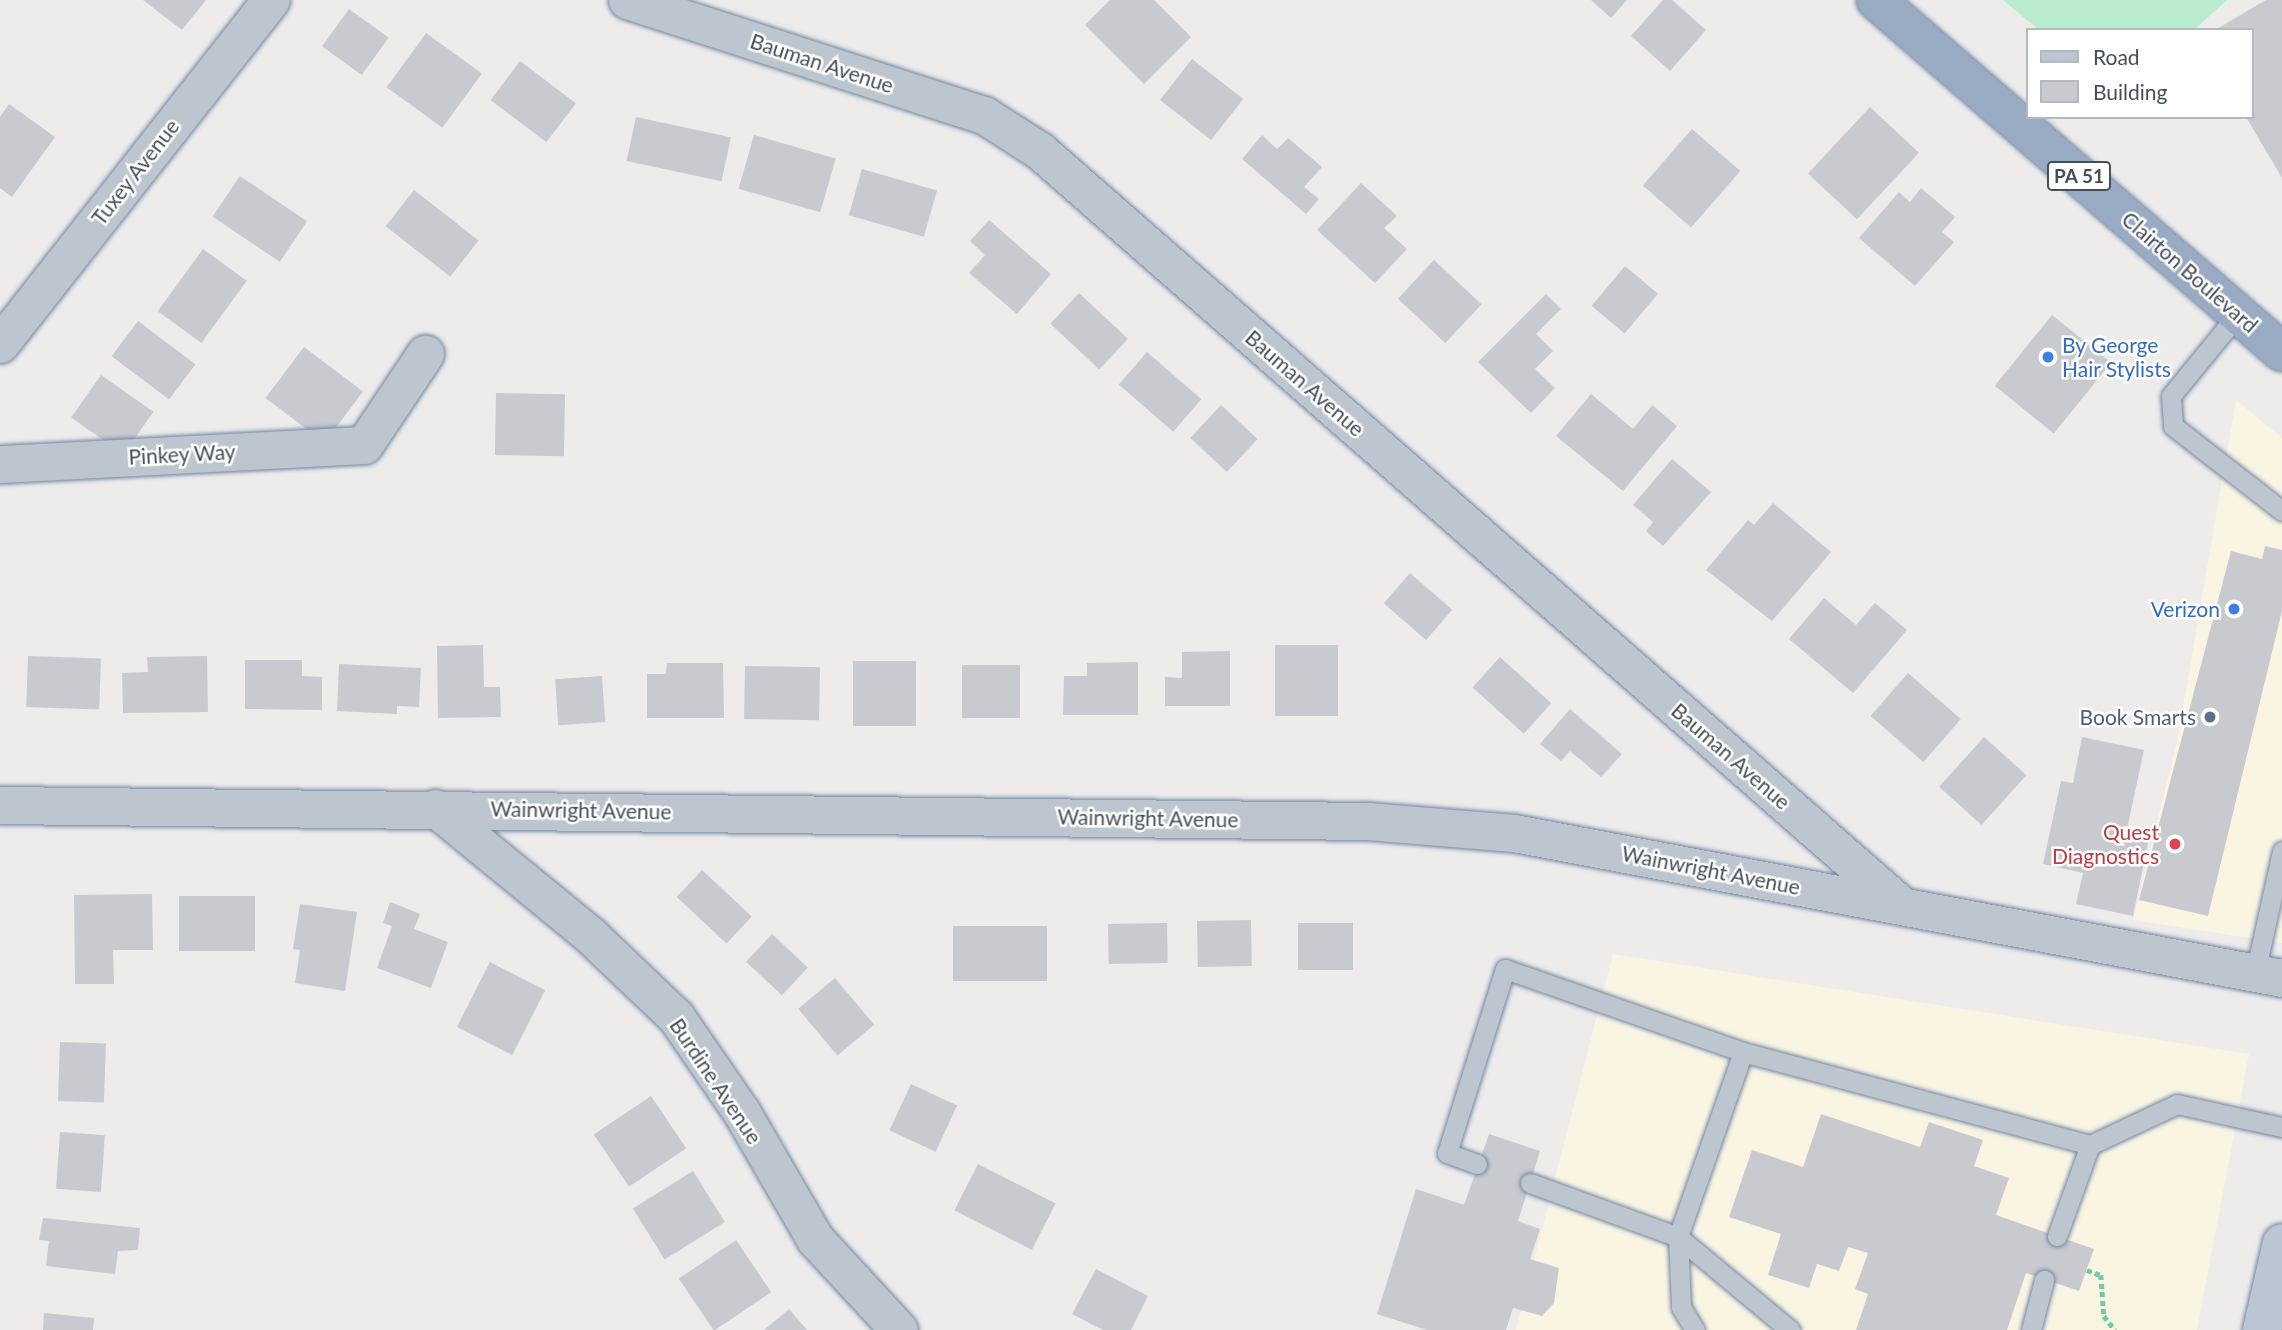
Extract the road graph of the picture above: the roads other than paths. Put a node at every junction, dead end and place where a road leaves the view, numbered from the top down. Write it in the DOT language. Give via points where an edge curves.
graph roads {
  1 [pos="271,0"];
  2 [pos="627,0"];
  3 [pos="1876,0"];
  4 [pos="2238,314"];
  5 [pos="0,344"];
  6 [pos="2282,352"];
  7 [pos="425,354"];
  8 [pos="0,464"];
  9 [pos="2282,510"];
  10 [pos="0,805"];
  11 [pos="435,808"];
  12 [pos="2282,852"];
  13 [pos="1901,905"];
  14 [pos="2269,976"];
  15 [pos="1743,1052"];
  16 [pos="2282,1127"];
  17 [pos="2090,1145"];
  18 [pos="1478,1164"];
  19 [pos="1530,1183"];
  20 [pos="2057,1236"];
  21 [pos="1678,1237"];
  22 [pos="2282,1243"];
  23 [pos="2045,1280"];
  24 [pos="899,1330"];
  25 [pos="1695,1330"];
  26 [pos="1790,1330"];
  27 [pos="2031,1330"];
  28 [pos="2262,1330"];
  1 -- 5 [label="street, Tuxey Avenue"];
  2 -- 13 [label="street, Bauman Avenue" via="984,115 1040,151"];
  3 -- 4 [label="highway, Clairton Boulevard / PA 51"];
  4 -- 6 [label="highway, Clairton Boulevard / PA 51"];
  4 -- 9 [label="lane" via="2171,396 2173,426"];
  7 -- 8 [label="street, Pinkey Way" via="364,445"];
  10 -- 11 [label="street, Wainwright Avenue"];
  11 -- 13 [label="street, Wainwright Avenue" via="1368,821 1514,833"];
  11 -- 24 [label="street, Burdine Avenue" via="590,935 676,1017 742,1113 815,1239"];
  12 -- 14 [label="lane"];
  13 -- 14 [label="street, Wainwright Avenue"];
  15 -- 17 [label="lane"];
  15 -- 18 [label="lane" via="1505,969 1447,1153"];
  15 -- 21 [label="lane"];
  16 -- 17 [label="lane" via="2177,1104"];
  17 -- 20 [label="lane"];
  19 -- 21 [label="lane"];
  21 -- 25 [label="lane" via="1681,1307"];
  21 -- 26 [label="lane"];
  22 -- 28 [label="main road"];
  23 -- 27 [label="lane"];
}
